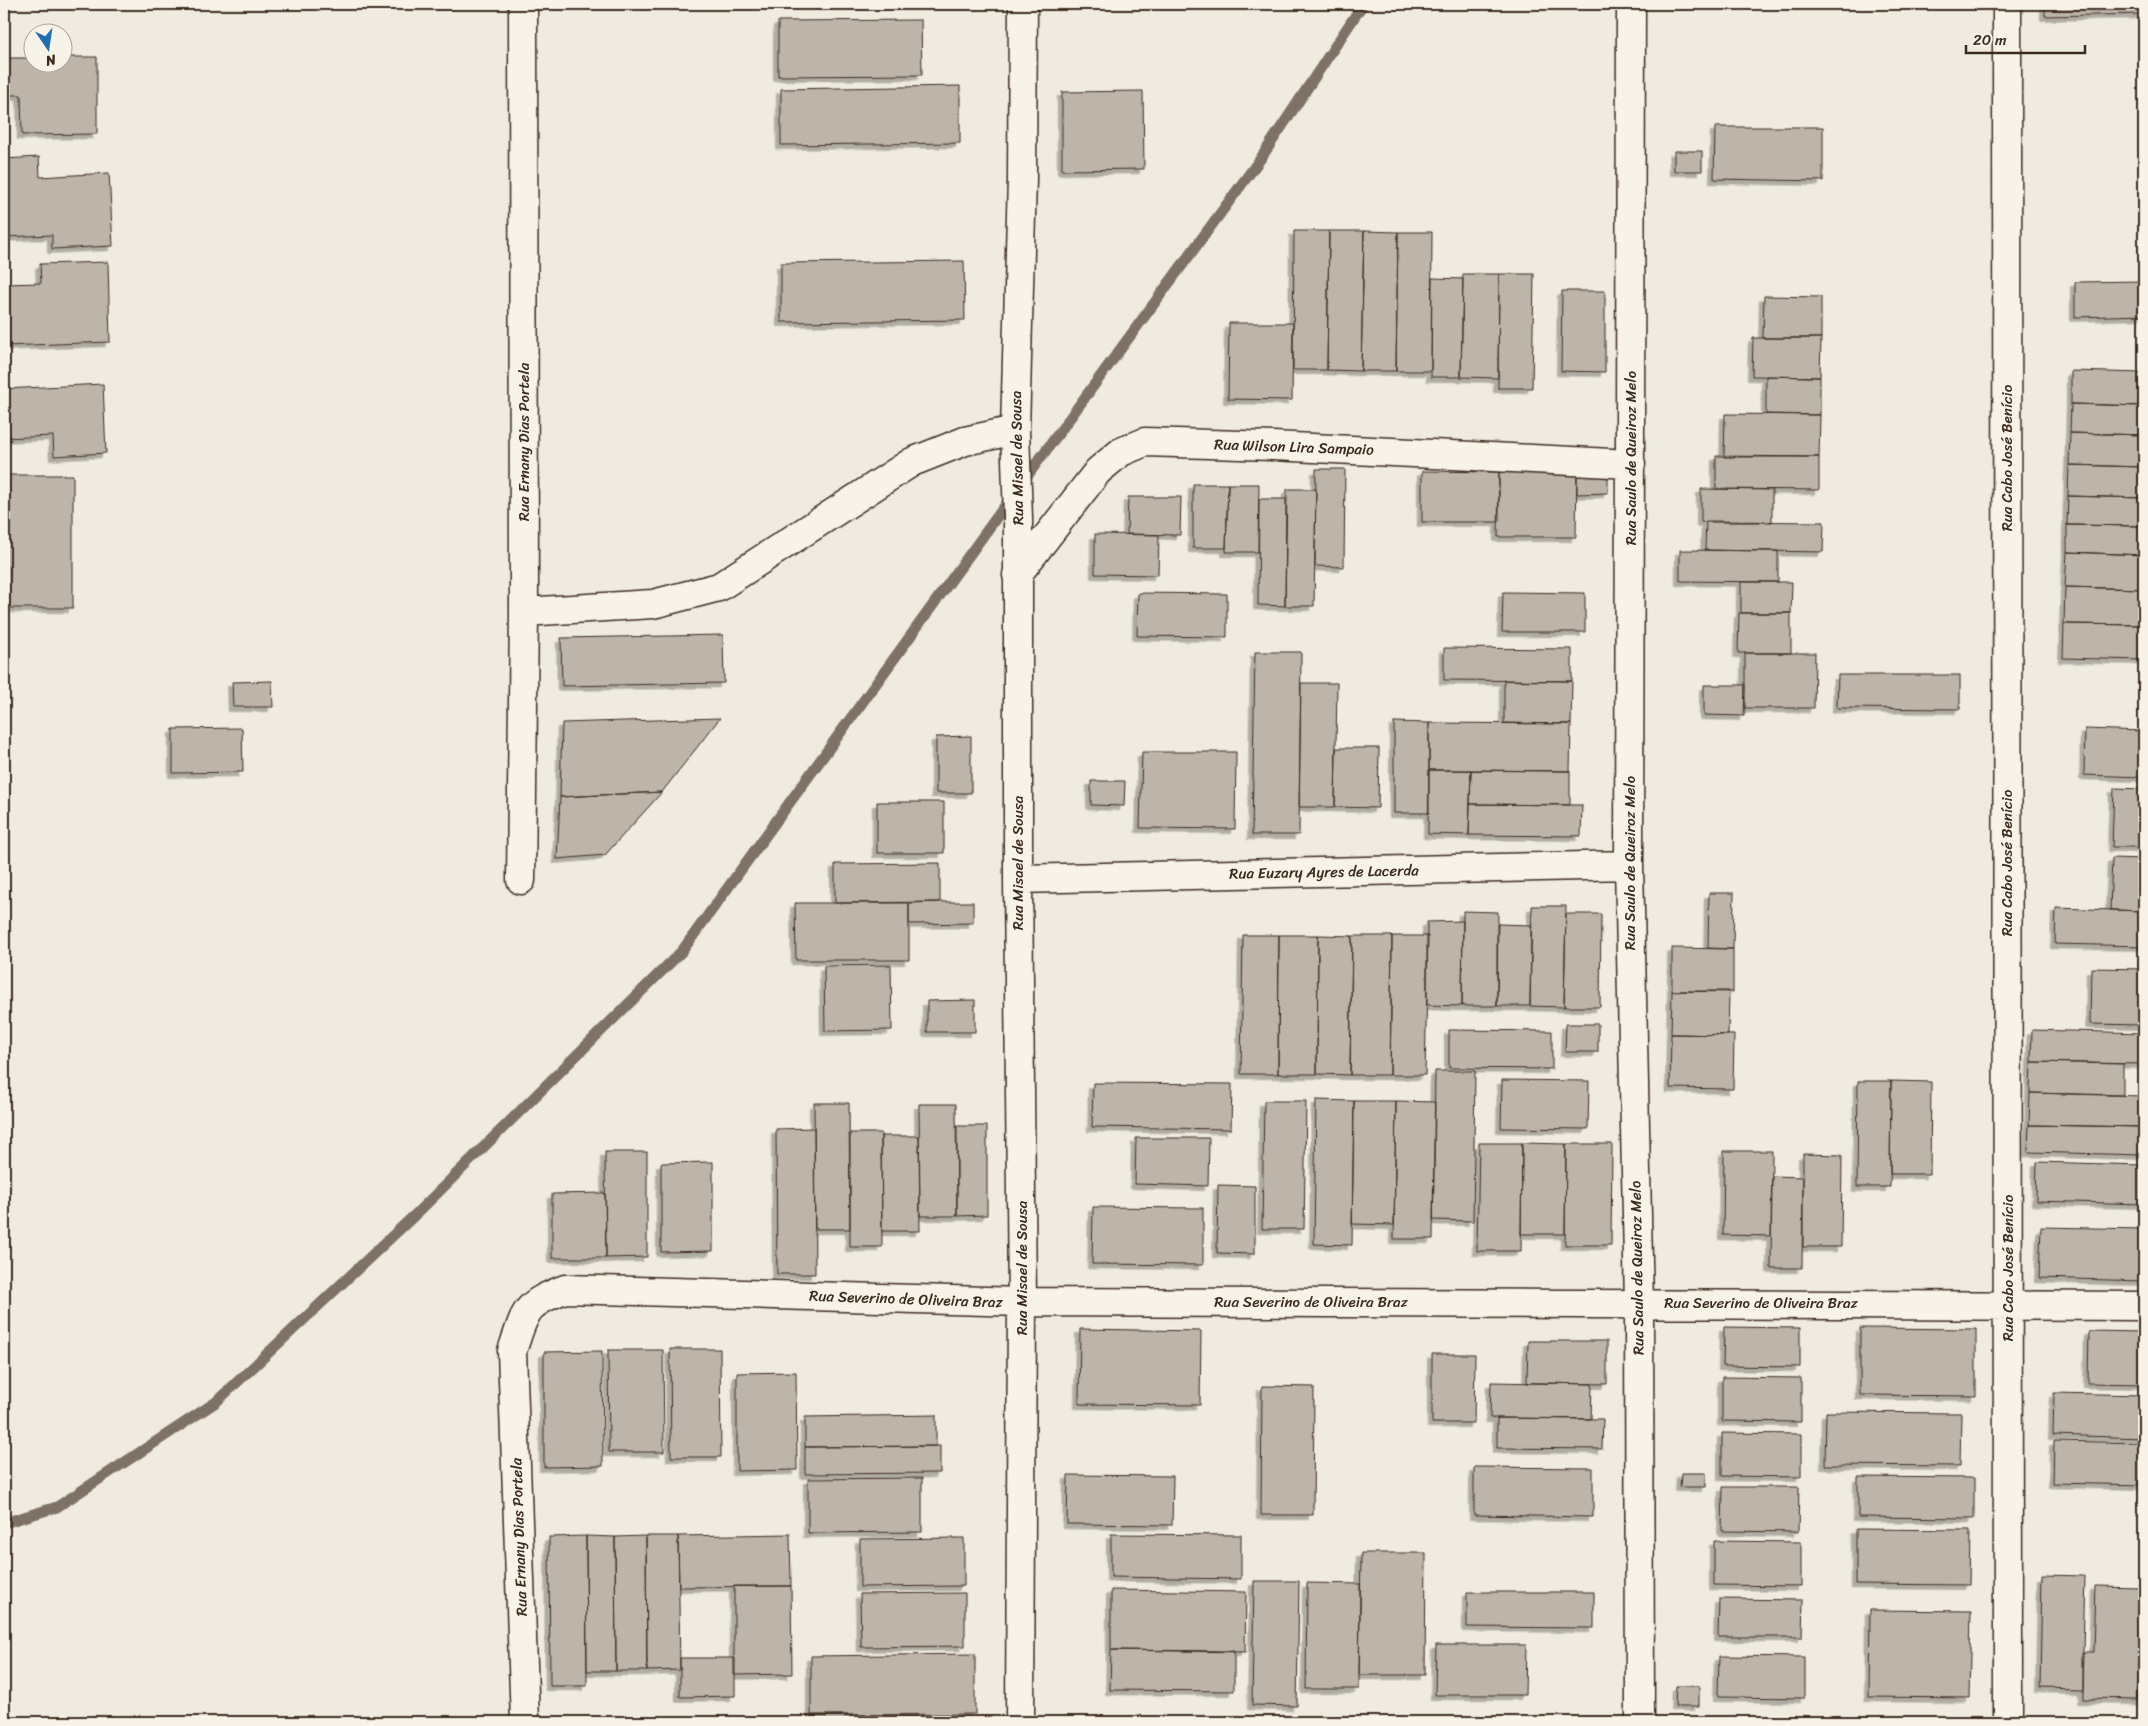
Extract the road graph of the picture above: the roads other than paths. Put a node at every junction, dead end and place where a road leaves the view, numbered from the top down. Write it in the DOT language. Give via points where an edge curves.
graph roads {
  1 [pos="523,4"];
  2 [pos="1023,4"];
  3 [pos="1631,4"];
  4 [pos="2006,4"];
  5 [pos="1015,439"];
  6 [pos="1631,464"];
  7 [pos="1017,575"];
  8 [pos="524,612"];
  9 [pos="1629,865"];
  10 [pos="1018,879"];
  11 [pos="522,880"];
  12 [pos="1022,1302"];
  13 [pos="1639,1303"];
  14 [pos="2008,1304"];
  15 [pos="2144,1306"];
  16 [pos="512,1351"];
  17 [pos="525,1722"];
  18 [pos="1020,1722"];
  19 [pos="1640,1722"];
  20 [pos="2008,1722"];
  1 -- 8 [label="street, Rua Ernany Dias Portela"];
  2 -- 5 [label="street, Rua Misael de Sousa"];
  3 -- 6 [label="street, Rua Saulo de Queiroz Melo"];
  4 -- 14 [label="street, Rua Cabo José Benício"];
  5 -- 7 [label="street, Rua Misael de Sousa"];
  5 -- 8 [label="street" via="965,441 912,462 719,587 653,604"];
  6 -- 7 [label="street, Rua Wilson Lira Sampaio" via="1144,442 1121,452 1098,471"];
  6 -- 9 [label="street, Rua Saulo de Queiroz Melo"];
  7 -- 10 [label="street, Rua Misael de Sousa"];
  8 -- 11 [label="street, Rua Ernany Dias Portela"];
  9 -- 10 [label="street, Rua Euzary Ayres de Lacerda"];
  9 -- 13 [label="street, Rua Saulo de Queiroz Melo"];
  10 -- 12 [label="street, Rua Misael de Sousa"];
  12 -- 13 [label="street, Rua Severino de Oliveira Braz"];
  12 -- 16 [label="street, Rua Severino de Oliveira Braz" via="565,1289 543,1297 526,1311"];
  12 -- 18 [label="street, Rua Misael de Sousa"];
  13 -- 14 [label="street, Rua Severino de Oliveira Braz"];
  13 -- 19 [label="street, Rua Saulo de Queiroz Melo"];
  14 -- 15 [label="street, Rua Severino de Oliveira Braz"];
  14 -- 20 [label="street, Rua Cabo José Benício"];
  16 -- 17 [label="street, Rua Ernany Dias Portela"];
}
